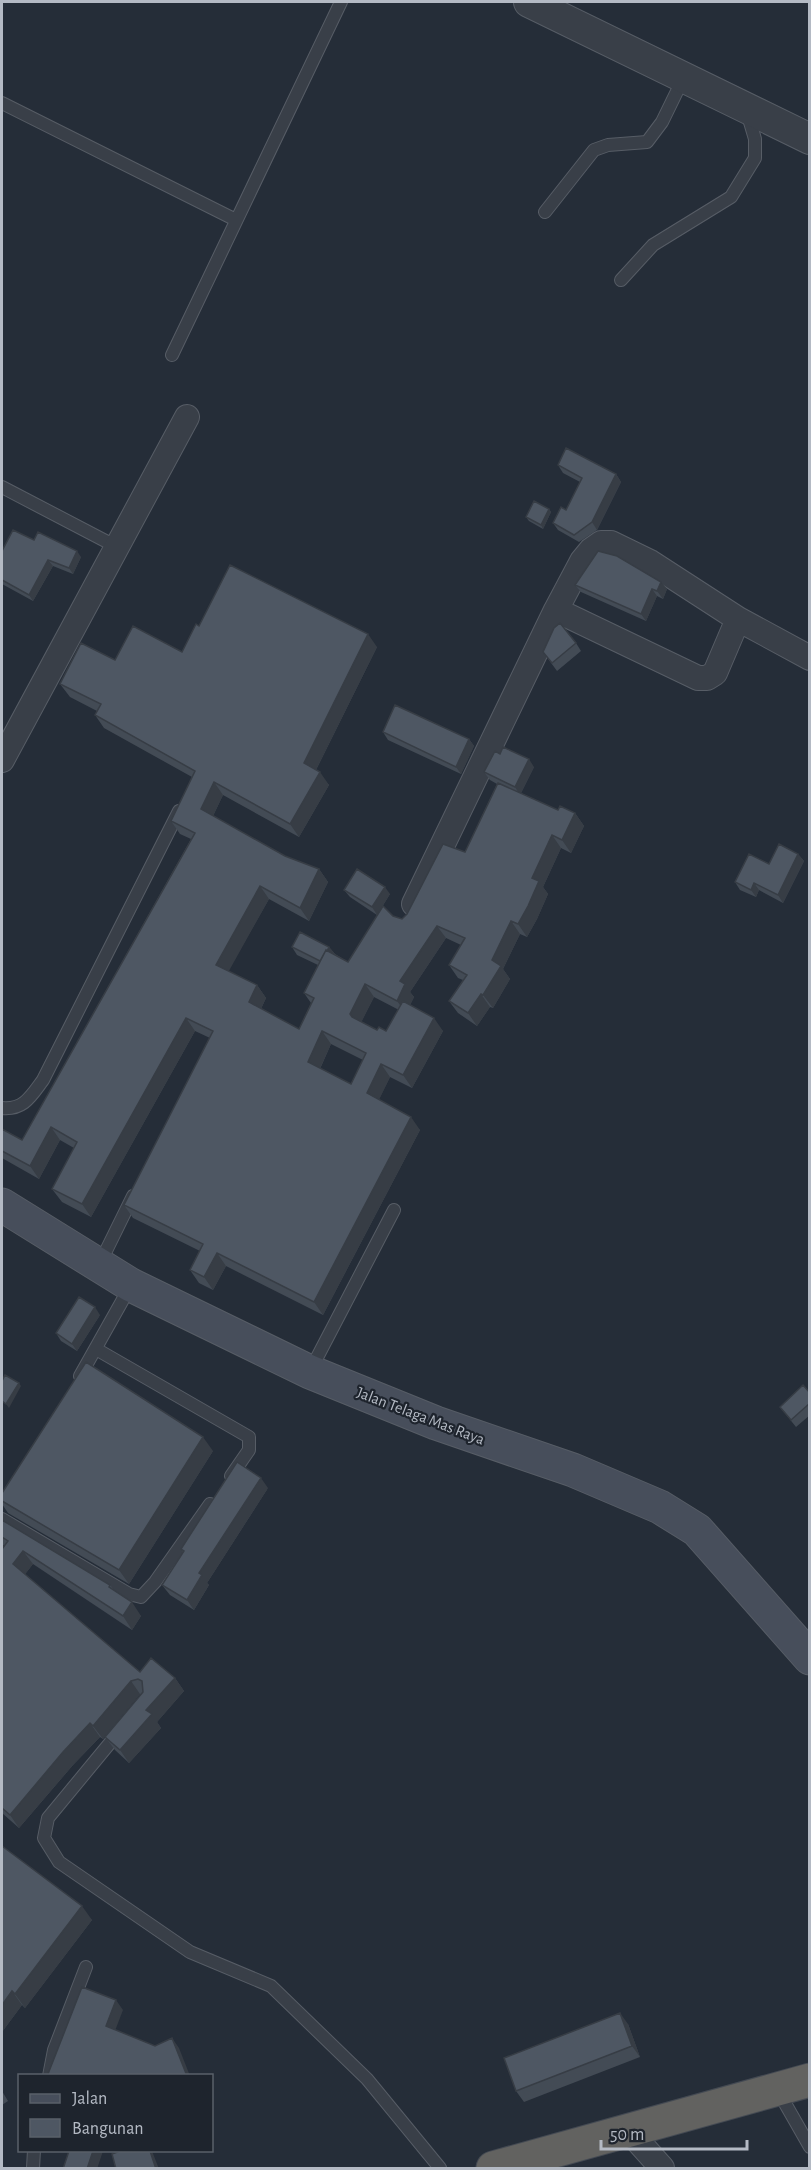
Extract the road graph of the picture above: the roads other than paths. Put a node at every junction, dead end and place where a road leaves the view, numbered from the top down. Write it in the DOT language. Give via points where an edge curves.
graph roads {
  1 [pos="341,2"];
  2 [pos="530,2"];
  3 [pos="684,76"];
  4 [pos="2,104"];
  5 [pos="745,105"];
  6 [pos="810,139"];
  7 [pos="545,212"];
  8 [pos="236,220"];
  9 [pos="621,280"];
  10 [pos="171,355"];
  11 [pos="187,417"];
  12 [pos="2,487"];
  13 [pos="117,547"];
  14 [pos="556,610"];
  15 [pos="738,619"];
  16 [pos="810,658"];
  17 [pos="2,760"];
  18 [pos="187,797"];
  19 [pos="408,916"];
  20 [pos="2,1108"];
  21 [pos="140,1183"];
  22 [pos="2,1205"];
  23 [pos="394,1210"];
  24 [pos="98,1267"];
  25 [pos="131,1286"];
  26 [pos="96,1349"];
  27 [pos="310,1372"];
  28 [pos="72,1387"];
  29 [pos="2,1519"];
  30 [pos="810,1658"];
  31 [pos="131,1718"];
  32 [pos="86,1967"];
  33 [pos="49,2074"];
  34 [pos="810,2080"];
  35 [pos="777,2088"];
  36 [pos="628,2130"];
  37 [pos="810,2147"];
  38 [pos="34,2152"];
  39 [pos="539,2162"];
  40 [pos="33,2169"];
  41 [pos="440,2169"];
  42 [pos="493,2169"];
  43 [pos="662,2169"];
  1 -- 8 [label="lane"];
  2 -- 3 [label="street"];
  3 -- 5 [label="street"];
  3 -- 7 [label="lane" via="662,122 647,142 594,150"];
  4 -- 8 [label="lane"];
  5 -- 6 [label="street"];
  5 -- 9 [label="lane" via="755,139 755,158 731,197 653,245"];
  8 -- 10 [label="lane"];
  11 -- 13 [label="street"];
  12 -- 13 [label="lane"];
  13 -- 17 [label="street"];
  14 -- 15 [label="street" via="698,678 715,673"];
  14 -- 15 [label="street" via="591,550 601,543 611,543 650,562"];
  14 -- 19 [label="street"];
  15 -- 16 [label="street"];
  18 -- 20 [label="lane" via="43,1080 26,1103 12,1109"];
  21 -- 24 [label="lane"];
  22 -- 24 [label="main road, Jalan Telaga Mas Raya"];
  23 -- 27 [label="lane"];
  24 -- 25 [label="main road, Jalan Telaga Mas Raya"];
  25 -- 26 [label="lane"];
  25 -- 27 [label="main road, Jalan Telaga Mas Raya"];
  26 -- 28 [label="lane"];
  26 -- 29 [label="lane" via="249,1437 249,1450 141,1597 129,1594"];
  27 -- 30 [label="main road, Jalan Telaga Mas Raya" via="436,1423 573,1470 660,1507 697,1530"];
  31 -- 41 [label="lane" via="48,1818 44,1838 59,1862 190,1952 271,1986 367,2079"];
  32 -- 33 [label="lane" via="54,2050"];
  34 -- 35 [label="highway"];
  35 -- 36 [label="highway"];
  35 -- 37 [label="lane"];
  36 -- 39 [label="highway"];
  36 -- 43 [label="street"];
  38 -- 40 [label="lane"];
  39 -- 42 [label="highway"];
}
